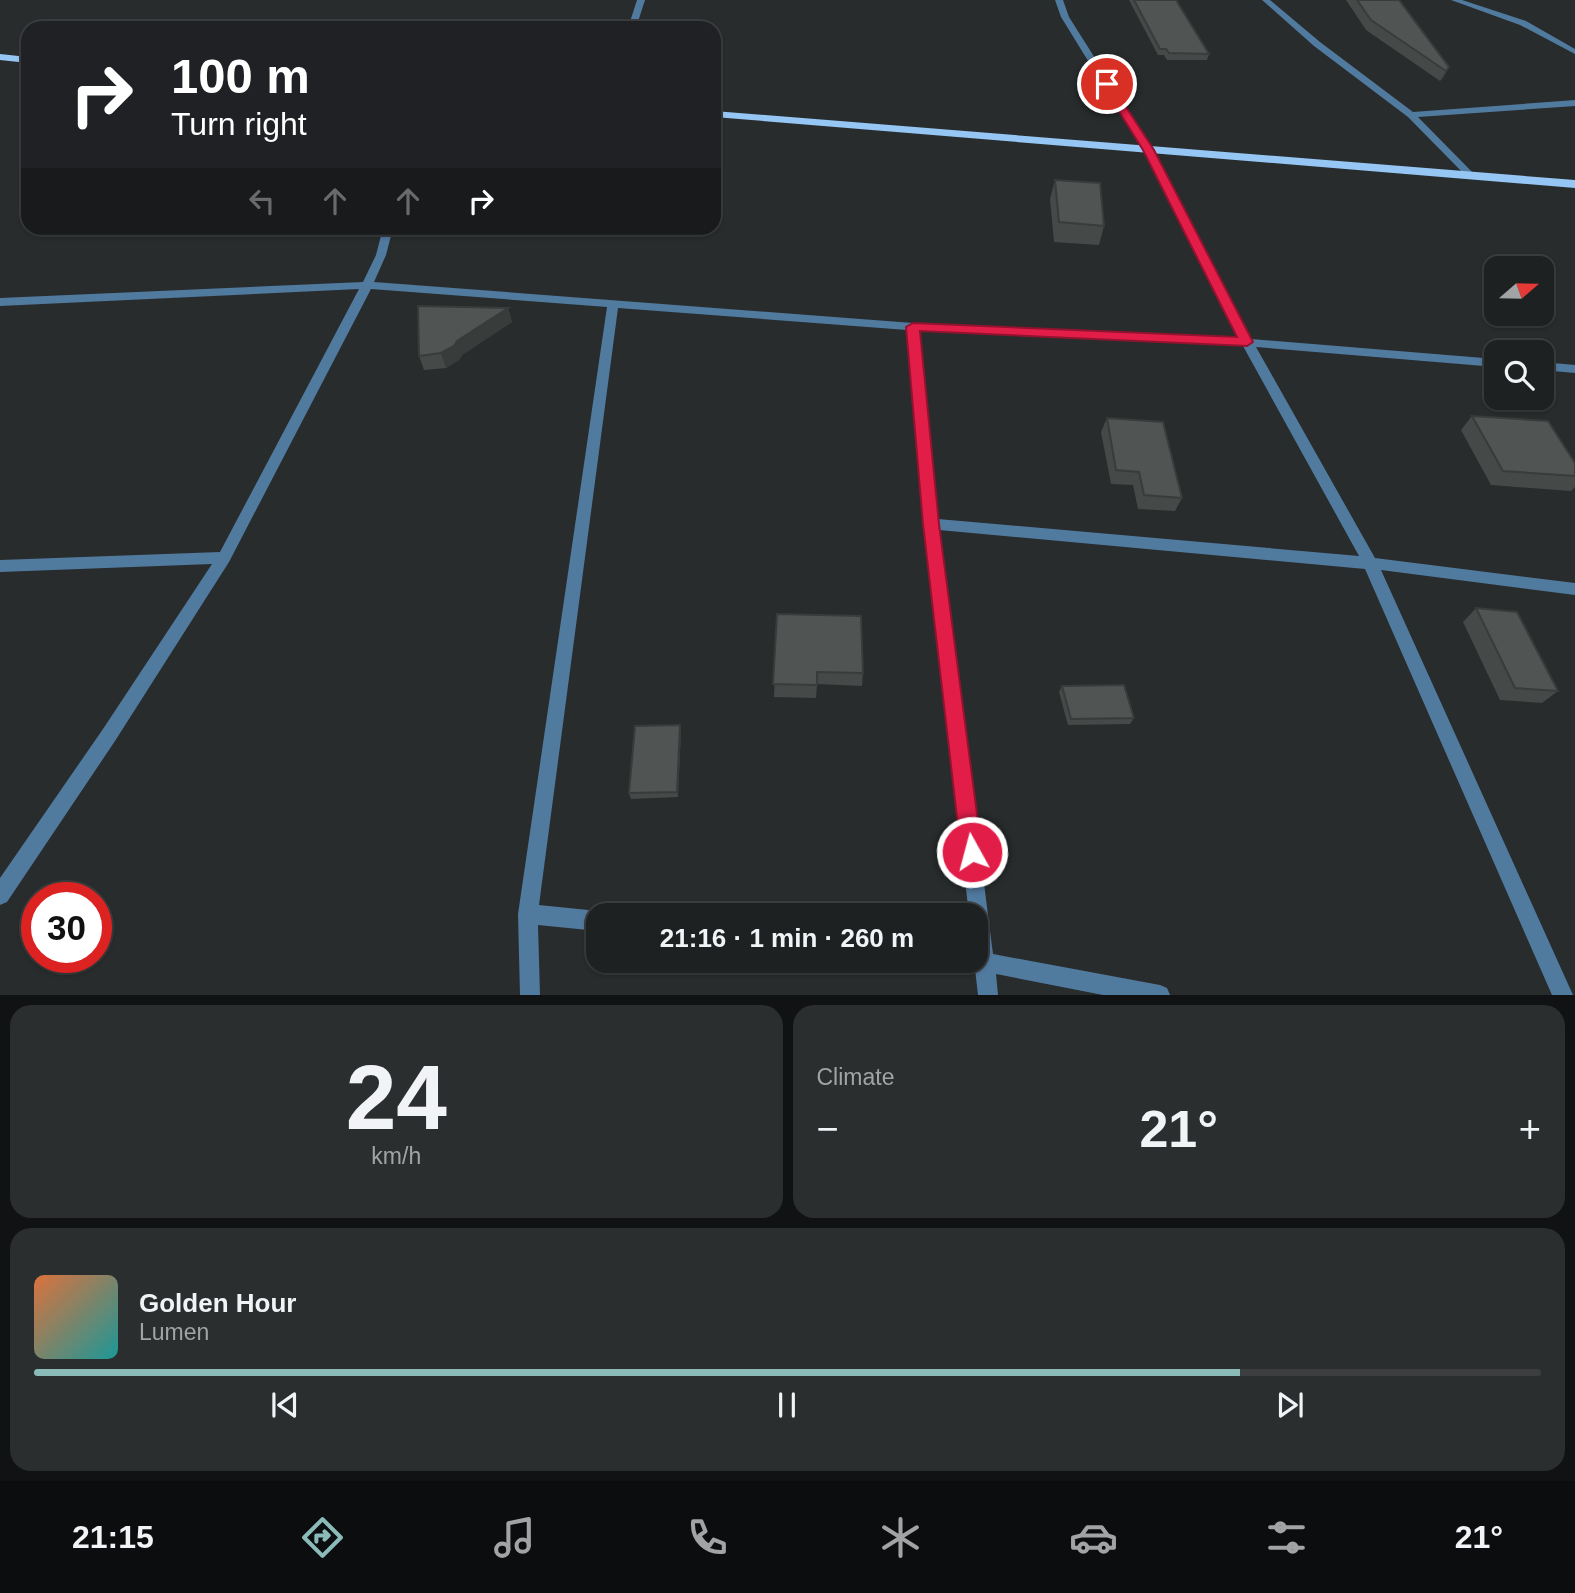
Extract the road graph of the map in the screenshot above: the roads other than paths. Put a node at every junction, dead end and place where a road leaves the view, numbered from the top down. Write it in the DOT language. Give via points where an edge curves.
graph roads {
  1 [pos="641,0"];
  2 [pos="1059,0"];
  3 [pos="1266,0"];
  4 [pos="1455,0"];
  5 [pos="634,21"];
  6 [pos="1575,52"];
  7 [pos="0,57"];
  8 [pos="21,59"];
  9 [pos="1575,103"];
  10 [pos="721,115"];
  11 [pos="1410,115"];
  12 [pos="1148,150"];
  13 [pos="1471,176"];
  14 [pos="1575,184"];
  15 [pos="386,235"];
  16 [pos="367,285"];
  17 [pos="0,302"];
  18 [pos="613,303"];
  19 [pos="913,327"];
  20 [pos="1247,342"];
  21 [pos="1484,362"];
  22 [pos="1554,367"];
  23 [pos="1575,369"];
  24 [pos="931,524"];
  25 [pos="223,558"];
  26 [pos="1370,563"];
  27 [pos="0,566"];
  28 [pos="1575,589"];
  29 [pos="0,894"];
  30 [pos="974,903"];
  31 [pos="528,914"];
  32 [pos="586,920"];
  33 [pos="988,962"];
  34 [pos="983,973"];
  35 [pos="530,995"];
  36 [pos="988,995"];
  37 [pos="1160,995"];
  38 [pos="1563,995"];
  1 -- 5 [label="street"];
  2 -- 12 [label="street" via="1065,17"];
  3 -- 11 [label="street"];
  4 -- 6 [label="street" via="1524,23"];
  7 -- 8 [label="main road"];
  9 -- 11 [label="street"];
  10 -- 12 [label="main road"];
  11 -- 13 [label="street"];
  12 -- 13 [label="main road"];
  12 -- 20 [label="street"];
  13 -- 14 [label="main road"];
  15 -- 16 [label="street"];
  16 -- 17 [label="street"];
  16 -- 18 [label="street"];
  16 -- 25 [label="street"];
  18 -- 19 [label="street"];
  18 -- 31 [label="street"];
  19 -- 20 [label="street"];
  19 -- 24 [label="street"];
  20 -- 21 [label="street"];
  20 -- 26 [label="street"];
  22 -- 23 [label="street"];
  24 -- 26 [label="street"];
  24 -- 30 [label="street"];
  25 -- 27 [label="street"];
  25 -- 29 [label="street"];
  26 -- 28 [label="street"];
  26 -- 38 [label="street"];
  31 -- 32 [label="street"];
  31 -- 35 [label="street"];
  33 -- 37 [label="street"];
  34 -- 36 [label="street"];
}
